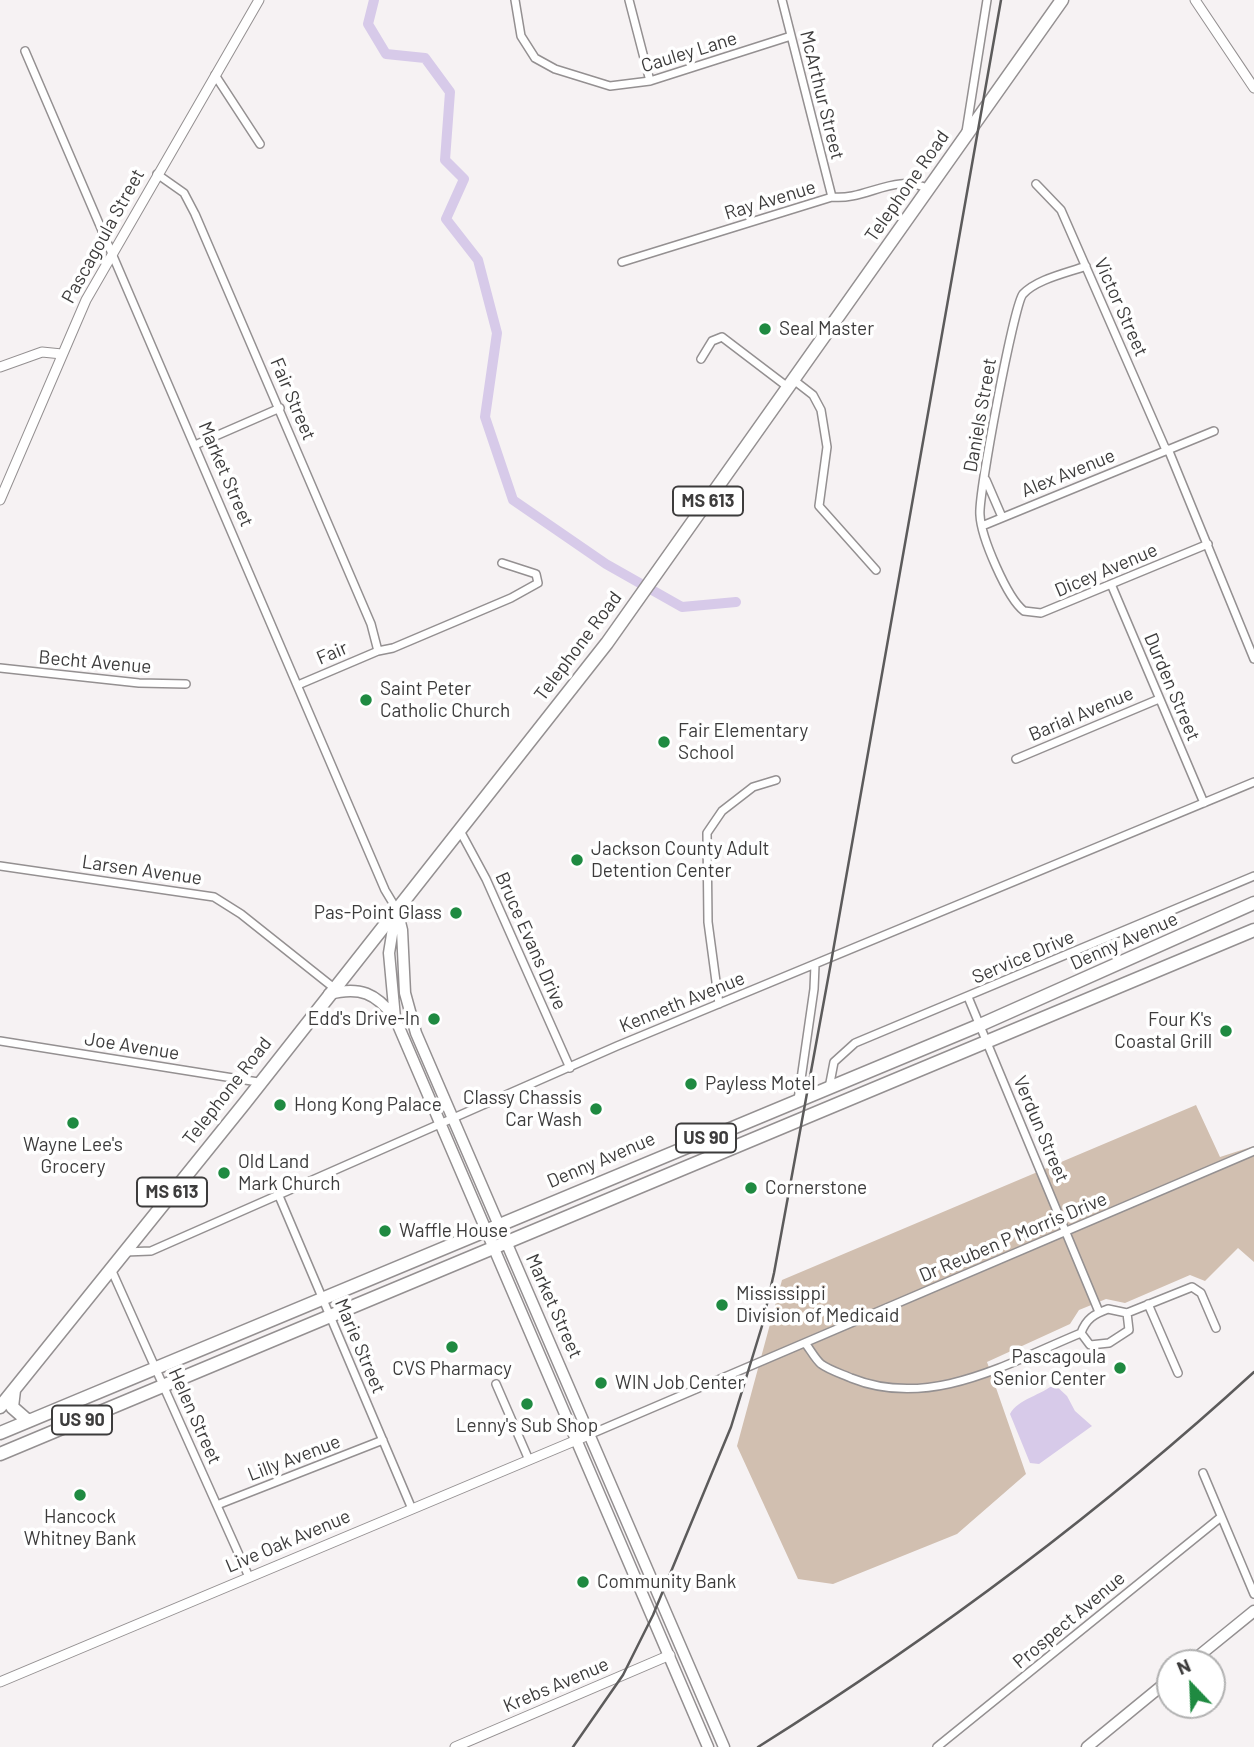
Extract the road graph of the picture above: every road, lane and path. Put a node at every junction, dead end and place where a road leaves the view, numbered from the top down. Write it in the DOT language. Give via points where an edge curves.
graph roads {
  1 [pos="259,0"];
  2 [pos="515,0"];
  3 [pos="629,0"];
  4 [pos="782,0"];
  5 [pos="986,0"];
  6 [pos="1062,0"];
  7 [pos="1195,0"];
  8 [pos="791,36"];
  9 [pos="25,51"];
  10 [pos="215,75"];
  11 [pos="650,81"];
  12 [pos="1254,88"];
  13 [pos="965,136"];
  14 [pos="260,145"];
  15 [pos="158,174"];
  16 [pos="1036,184"];
  17 [pos="928,189"];
  18 [pos="832,197"];
  19 [pos="112,252"];
  20 [pos="622,262"];
  21 [pos="1086,266"];
  22 [pos="62,354"];
  23 [pos="701,359"];
  24 [pos="0,367"];
  25 [pos="792,384"];
  26 [pos="280,408"];
  27 [pos="1214,431"];
  28 [pos="195,445"];
  29 [pos="1167,450"];
  30 [pos="985,478"];
  31 [pos="0,500"];
  32 [pos="1002,517"];
  33 [pos="982,526"];
  34 [pos="1208,544"];
  35 [pos="502,563"];
  36 [pos="876,570"];
  37 [pos="1111,584"];
  38 [pos="1016,605"];
  39 [pos="378,651"];
  40 [pos="1254,659"];
  41 [pos="0,668"];
  42 [pos="187,684"];
  43 [pos="298,685"];
  44 [pos="1158,699"];
  45 [pos="1016,759"];
  46 [pos="776,780"];
  47 [pos="1254,782"];
  48 [pos="1205,803"];
  49 [pos="459,829"];
  50 [pos="0,866"];
  51 [pos="1254,876"];
  52 [pos="1254,903"];
  53 [pos="397,910"];
  54 [pos="1254,930"];
  55 [pos="815,965"];
  56 [pos="331,991"];
  57 [pos="968,997"];
  58 [pos="719,1004"];
  59 [pos="395,1018"];
  60 [pos="980,1025"];
  61 [pos="0,1041"];
  62 [pos="988,1044"];
  63 [pos="570,1068"];
  64 [pos="258,1082"];
  65 [pos="829,1088"];
  66 [pos="797,1100"];
  67 [pos="453,1120"];
  68 [pos="441,1126"];
  69 [pos="1254,1151"];
  70 [pos="279,1196"];
  71 [pos="493,1226"];
  72 [pos="1067,1231"];
  73 [pos="501,1245"];
  74 [pos="124,1252"];
  75 [pos="111,1269"];
  76 [pos="322,1298"];
  77 [pos="1148,1304"];
  78 [pos="1100,1312"];
  79 [pos="1127,1313"];
  80 [pos="330,1316"];
  81 [pos="1216,1328"];
  82 [pos="1081,1333"];
  83 [pos="805,1343"];
  84 [pos="156,1368"];
  85 [pos="1178,1373"];
  86 [pos="496,1384"];
  87 [pos="164,1386"];
  88 [pos="14,1390"];
  89 [pos="0,1407"];
  90 [pos="27,1421"];
  91 [pos="0,1433"];
  92 [pos="591,1434"];
  93 [pos="578,1439"];
  94 [pos="383,1440"];
  95 [pos="0,1454"];
  96 [pos="529,1460"];
  97 [pos="1203,1473"];
  98 [pos="217,1505"];
  99 [pos="412,1509"];
  100 [pos="1221,1517"];
  101 [pos="249,1577"];
  102 [pos="1254,1594"];
  103 [pos="1254,1611"];
  104 [pos="1207,1649"];
  105 [pos="670,1655"];
  106 [pos="0,1682"];
  107 [pos="1156,1690"];
  108 [pos="455,1747"];
  109 [pos="708,1747"];
  110 [pos="724,1747"];
  111 [pos="937,1747"];
  112 [pos="1087,1747"];
  1 -- 10 [label="street, Pascagoula Street"];
  2 -- 11 [label="street, Cauley Lane" via="522,36 542,63 610,86"];
  3 -- 11 [label="street"];
  4 -- 8 [label="street, McArthur Street"];
  5 -- 13 [label="street"];
  6 -- 13 [label="main road, Telephone Road / MS 613"];
  7 -- 12 [label="street"];
  8 -- 11 [label="street, Cauley Lane"];
  8 -- 18 [label="street, McArthur Street"];
  9 -- 19 [label="street, Market Street"];
  10 -- 14 [label="street"];
  10 -- 15 [label="street, Pascagoula Street"];
  13 -- 17 [label="main road, Telephone Road / MS 613"];
  15 -- 19 [label="street, Pascagoula Street"];
  15 -- 26 [label="street, Fair Street" via="190,202"];
  16 -- 21 [label="street, Victor Street" via="1061,210"];
  17 -- 18 [label="street, Ray Avenue" via="906,182"];
  17 -- 25 [label="main road, Telephone Road / MS 613"];
  18 -- 20 [label="street, Ray Avenue"];
  19 -- 22 [label="street, Pascagoula Street"];
  19 -- 28 [label="street, Market Street"];
  21 -- 29 [label="street, Victor Street"];
  21 -- 30 [label="street, Daniels Street" via="1022,295 1010,332"];
  22 -- 24 [label="street" via="41,352"];
  22 -- 31 [label="street, Pascagoula Street"];
  23 -- 25 [label="street" via="712,341 722,337"];
  25 -- 36 [label="street" via="813,395 821,410 827,447 819,506"];
  25 -- 49 [label="main road, Telephone Road / MS 613" via="607,643"];
  26 -- 28 [label="street"];
  26 -- 39 [label="street, Fair Street" via="371,624"];
  27 -- 29 [label="street, Alex Avenue"];
  28 -- 43 [label="street, Market Street"];
  29 -- 32 [label="street, Alex Avenue"];
  29 -- 34 [label="street, Victor Street"];
  30 -- 32 [label="street"];
  30 -- 33 [label="street, Daniels Street" via="979,514"];
  32 -- 33 [label="street, Alex Avenue"];
  33 -- 38 [label="street, Daniels Street"];
  34 -- 37 [label="street, Dicey Avenue"];
  34 -- 40 [label="street, Victor Street"];
  35 -- 39 [label="street, Fair" via="536,574 538,583"];
  37 -- 38 [label="street, Dicey Avenue" via="1041,613"];
  37 -- 44 [label="street, Durden Street"];
  39 -- 43 [label="street, Fair"];
  41 -- 42 [label="street, Becht Avenue"];
  43 -- 53 [label="street, Market Street"];
  44 -- 45 [label="street, Barial Avenue"];
  44 -- 48 [label="street, Durden Street"];
  46 -- 58 [label="street" via="753,788 722,811 708,833 708,922"];
  47 -- 48 [label="street, Kenneth Avenue"];
  48 -- 55 [label="street, Kenneth Avenue"];
  49 -- 53 [label="main road, Telephone Road / MS 613"];
  49 -- 63 [label="street, Bruce Evans Drive" via="486,878"];
  50 -- 56 [label="street, Larsen Avenue" via="214,897 241,914"];
  51 -- 57 [label="street, Service Drive"];
  52 -- 60 [label="main road, Denny Avenue / US 90"];
  53 -- 56 [label="main road, Telephone Road / MS 613"];
  53 -- 59 [label="main road, Market Street" via="388,953"];
  53 -- 67 [label="main road, Market Street" via="407,1006"];
  54 -- 62 [label="main road, Denny Avenue / US 90"];
  55 -- 58 [label="street, Kenneth Avenue"];
  55 -- 66 [label="street"];
  56 -- 59 [label="main road" via="360,989 384,1003"];
  56 -- 64 [label="main road, Telephone Road / MS 613"];
  57 -- 60 [label="street, Verdun Street"];
  57 -- 65 [label="street, Service Drive" via="847,1048 830,1070"];
  58 -- 63 [label="street, Kenneth Avenue"];
  59 -- 68 [label="main road, Market Street"];
  60 -- 62 [label="street, Verdun Street"];
  60 -- 65 [label="main road, Denny Avenue / US 90"];
  61 -- 64 [label="street, Joe Avenue"];
  62 -- 72 [label="street, Verdun Street"];
  62 -- 73 [label="main road, Denny Avenue / US 90"];
  63 -- 67 [label="street, Kenneth Avenue"];
  64 -- 74 [label="main road, Telephone Road / MS 613"];
  65 -- 66 [label="main road, Denny Avenue / US 90"];
  66 -- 71 [label="main road, Denny Avenue / US 90"];
  67 -- 68 [label="street, Kenneth Avenue"];
  67 -- 71 [label="main road, Market Street"];
  68 -- 70 [label="street, Kenneth Avenue"];
  68 -- 71 [label="main road, Market Street"];
  69 -- 72 [label="street, Dr Reuben P Morris Drive"];
  70 -- 74 [label="street, Kenneth Avenue" via="151,1251"];
  70 -- 76 [label="street, Marie Street"];
  71 -- 73 [label="main road, Market Street"];
  71 -- 76 [label="main road, Denny Avenue / US 90"];
  72 -- 78 [label="street, Verdun Street"];
  72 -- 83 [label="street, Dr Reuben P Morris Drive"];
  73 -- 80 [label="main road, Denny Avenue / US 90"];
  73 -- 92 [label="main road, Market Street"];
  73 -- 93 [label="main road, Market Street"];
  74 -- 75 [label="main road, Telephone Road / MS 613"];
  75 -- 84 [label="street, Helen Street"];
  75 -- 88 [label="main road, Telephone Road / MS 613"];
  76 -- 80 [label="street, Marie Street"];
  76 -- 84 [label="main road, Denny Avenue / US 90"];
  77 -- 79 [label="street"];
  77 -- 81 [label="street" via="1186,1287 1198,1289"];
  77 -- 85 [label="street"];
  78 -- 79 [label="street"];
  78 -- 82 [label="street"];
  79 -- 82 [label="street" via="1129,1330 1110,1343 1090,1345"];
  80 -- 87 [label="main road, Denny Avenue / US 90"];
  80 -- 94 [label="street, Marie Street"];
  82 -- 83 [label="street" via="973,1377 918,1390 876,1386 841,1374 821,1364"];
  83 -- 92 [label="street, Dr Reuben P Morris Drive"];
  84 -- 87 [label="street, Helen Street"];
  84 -- 90 [label="main road, Denny Avenue / US 90"];
  86 -- 96 [label="street"];
  87 -- 95 [label="main road, Denny Avenue / US 90"];
  87 -- 98 [label="street, Helen Street"];
  88 -- 89 [label="main road, Telephone Road / MS 613"];
  88 -- 90 [label="main road" via="12,1407"];
  90 -- 91 [label="main road, Denny Avenue / US 90"];
  92 -- 93 [label="street, Live Oak Avenue"];
  92 -- 110 [label="main road, Market Street"];
  93 -- 96 [label="street, Live Oak Avenue"];
  93 -- 105 [label="main road, Market Street"];
  94 -- 98 [label="street, Lilly Avenue"];
  94 -- 99 [label="street, Marie Street"];
  96 -- 99 [label="street, Live Oak Avenue"];
  97 -- 100 [label="street"];
  98 -- 101 [label="street, Helen Street"];
  99 -- 101 [label="street, Live Oak Avenue"];
  100 -- 102 [label="street"];
  100 -- 111 [label="street, Prospect Avenue"];
  101 -- 106 [label="street, Live Oak Avenue"];
  103 -- 104 [label="main road"];
  105 -- 108 [label="street, Krebs Avenue"];
  105 -- 109 [label="main road, Market Street"];
  107 -- 112 [label="main road"];
}
